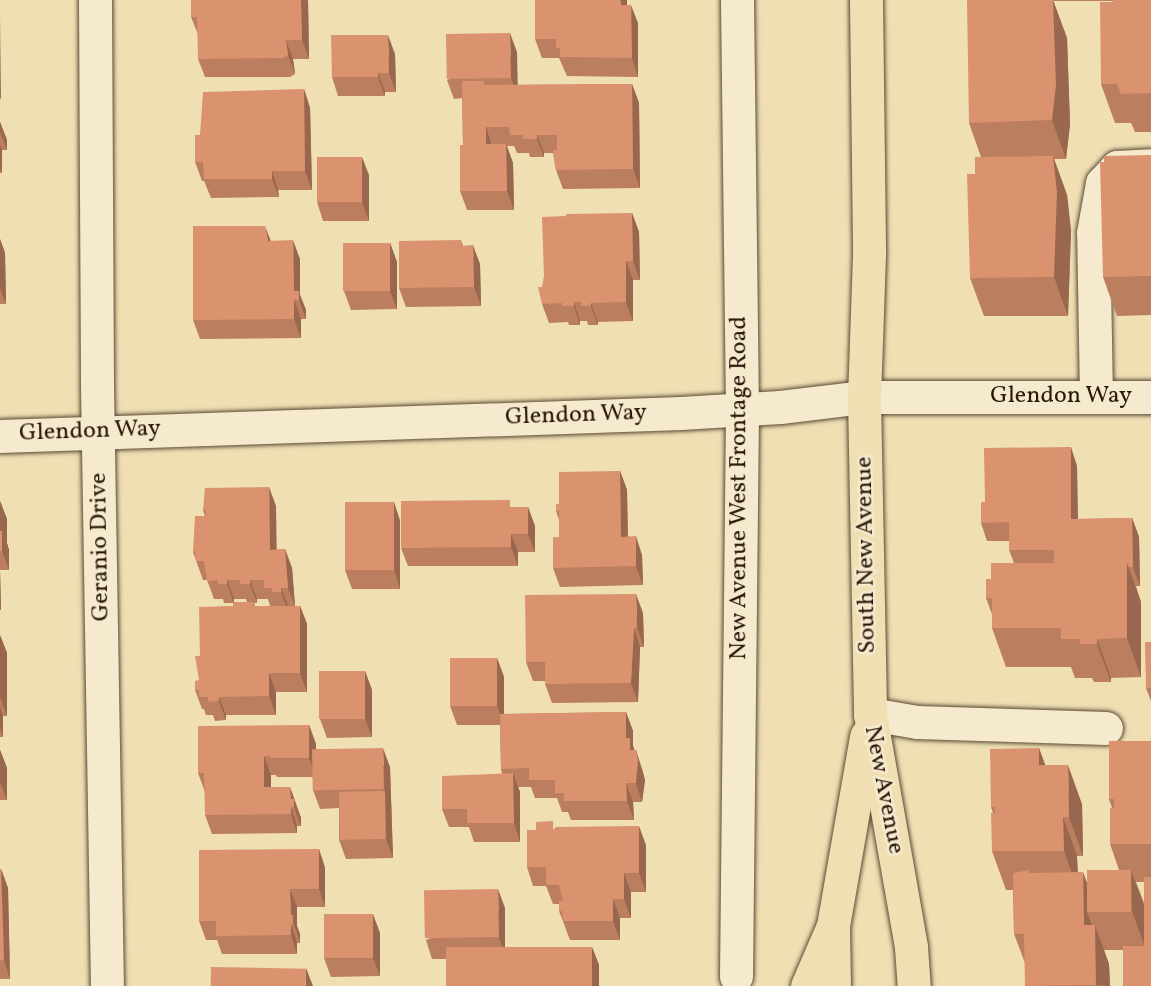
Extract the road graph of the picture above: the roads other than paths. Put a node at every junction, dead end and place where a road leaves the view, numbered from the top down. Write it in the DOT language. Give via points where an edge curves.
graph roads {
  1 [pos="95,0"];
  2 [pos="737,0"];
  3 [pos="866,0"];
  4 [pos="1151,165"];
  5 [pos="864,397"];
  6 [pos="1096,397"];
  7 [pos="1151,397"];
  8 [pos="742,410"];
  9 [pos="98,431"];
  10 [pos="0,436"];
  11 [pos="870,714"];
  12 [pos="1106,728"];
  13 [pos="833,926"];
  14 [pos="736,976"];
  15 [pos="107,986"];
  16 [pos="807,986"];
  17 [pos="834,986"];
  18 [pos="914,986"];
  1 -- 9 [label="street, Geranio Drive"];
  2 -- 8 [label="street, New Avenue West Frontage Road"];
  3 -- 5 [label="main road" via="869,255"];
  4 -- 6 [label="street" via="1117,167 1101,183 1093,233"];
  5 -- 6 [label="street, Glendon Way"];
  5 -- 8 [label="street, Glendon Way"];
  5 -- 11 [label="main road, South New Avenue"];
  6 -- 7 [label="street, Glendon Way"];
  8 -- 9 [label="street, Glendon Way"];
  8 -- 14 [label="street, New Avenue West Frontage Road"];
  9 -- 10 [label="street, Glendon Way"];
  9 -- 15 [label="street, Geranio Drive"];
  11 -- 12 [label="street" via="917,722"];
  11 -- 13 [label="main road, New Avenue"];
  11 -- 18 [label="main road, New Avenue" via="911,947"];
  13 -- 16 [label="main road"];
  13 -- 17 [label="main road, New Avenue"];
}
